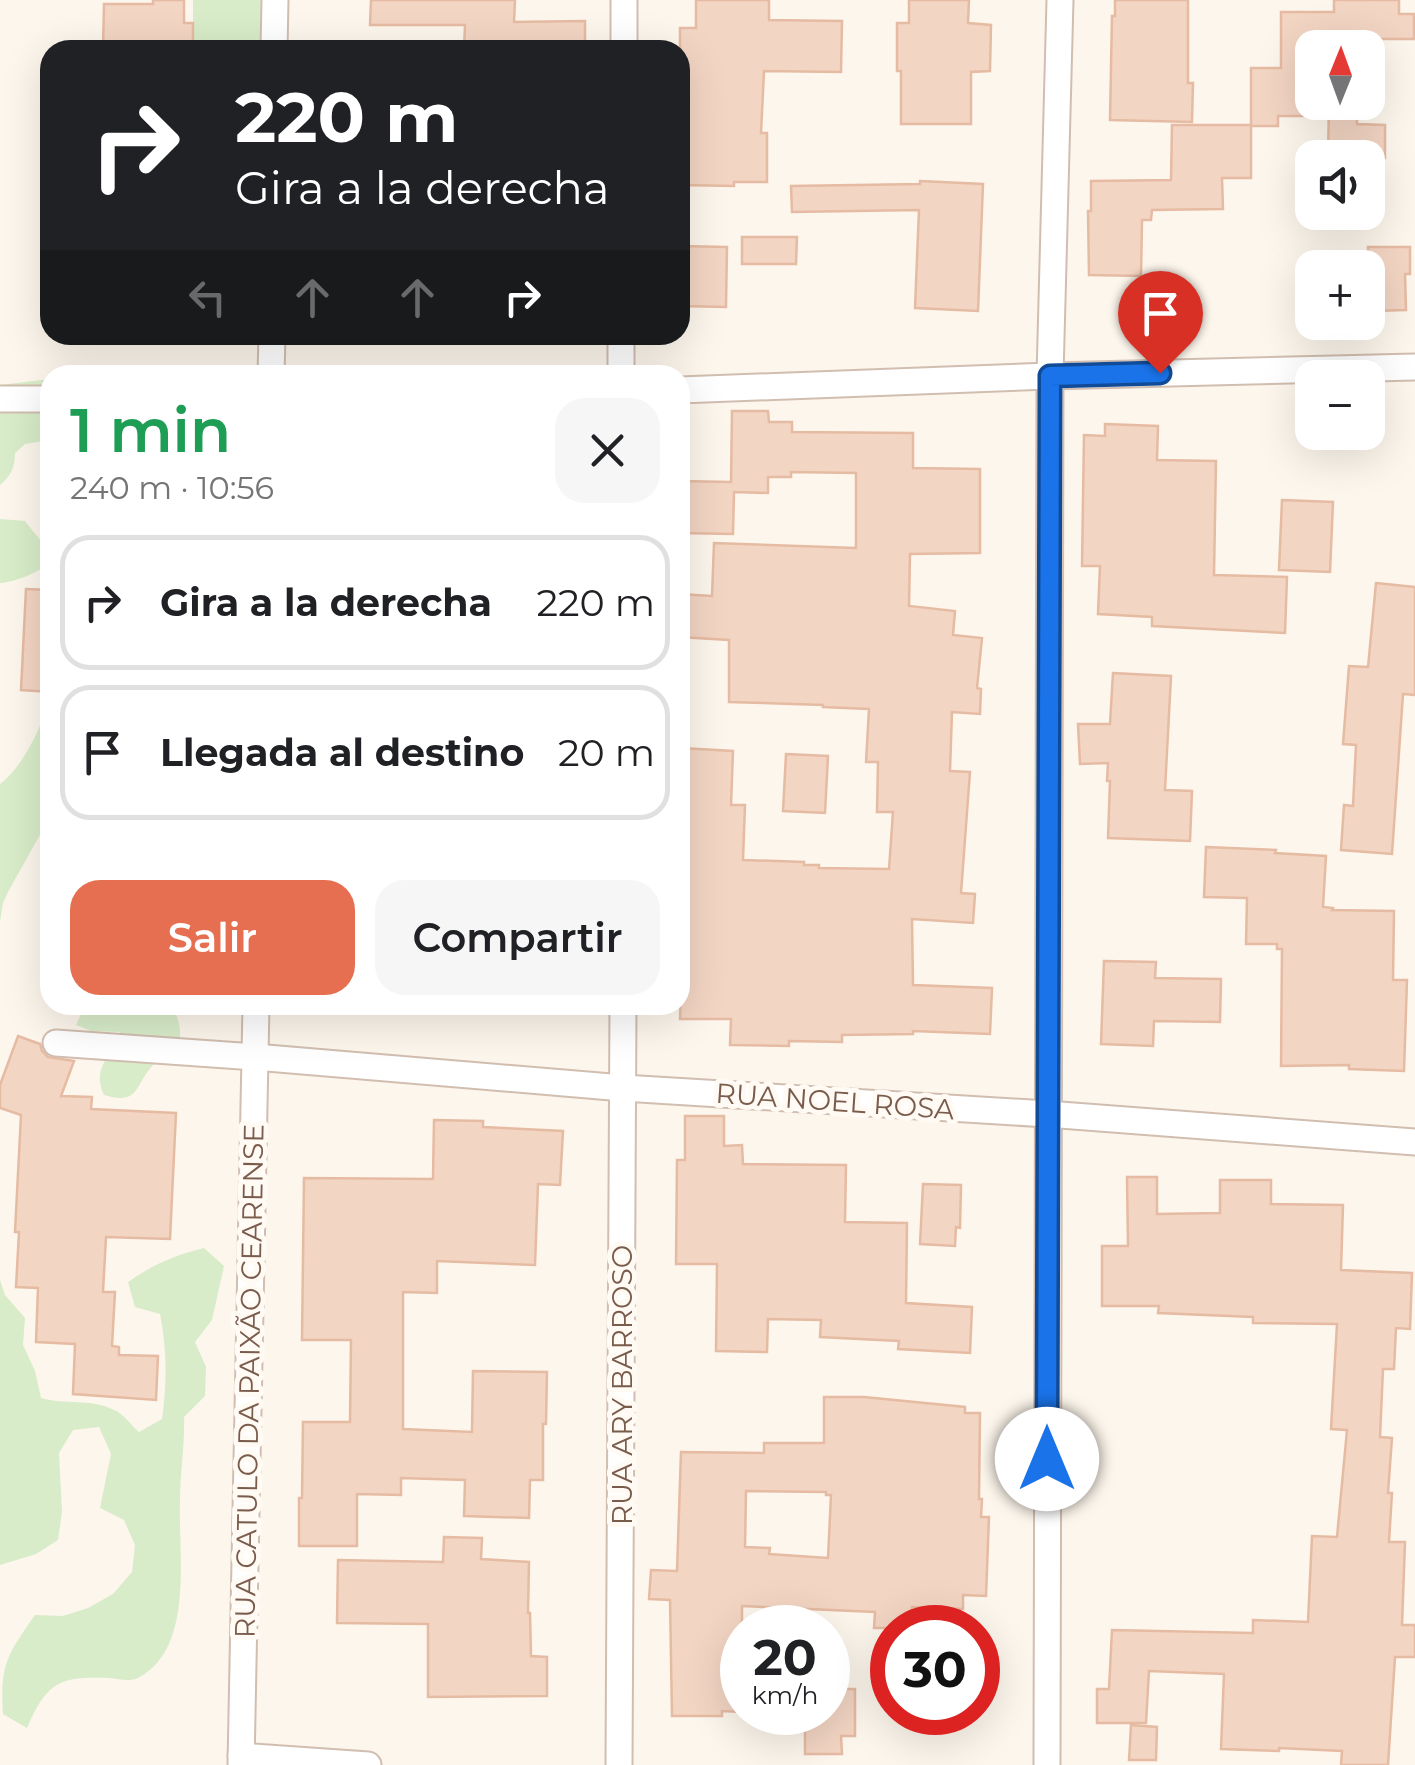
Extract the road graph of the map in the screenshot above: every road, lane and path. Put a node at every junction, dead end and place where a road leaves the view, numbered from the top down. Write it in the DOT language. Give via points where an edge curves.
graph roads {
  1 [pos="275,0"];
  2 [pos="624,0"];
  3 [pos="1060,0"];
  4 [pos="274,40"];
  5 [pos="624,40"];
  6 [pos="1415,368"];
  7 [pos="1050,376"];
  8 [pos="690,390"];
  9 [pos="0,399"];
  10 [pos="40,399"];
  11 [pos="256,1015"];
  12 [pos="623,1015"];
  13 [pos="56,1043"];
  14 [pos="255,1056"];
  15 [pos="624,1088"];
  16 [pos="1048,1114"];
  17 [pos="1415,1142"];
  18 [pos="241,1761"];
  19 [pos="368,1765"];
  20 [pos="619,1765"];
  21 [pos="1046,1765"];
  1 -- 4 [label="street"];
  2 -- 5 [label="street"];
  3 -- 7 [label="street"];
  6 -- 7 [label="street"];
  7 -- 8 [label="street"];
  7 -- 16 [label="street"];
  9 -- 10 [label="street"];
  11 -- 14 [label="street, RUA CATULO DA PAIXÃO CEARENSE"];
  12 -- 15 [label="street, RUA ARY BARROSO"];
  13 -- 14 [label="street, RUA NOEL ROSA"];
  14 -- 15 [label="street, RUA NOEL ROSA"];
  14 -- 18 [label="street, RUA CATULO DA PAIXÃO CEARENSE"];
  15 -- 16 [label="street, RUA NOEL ROSA"];
  15 -- 20 [label="street, RUA ARY BARROSO"];
  16 -- 17 [label="street, RUA NOEL ROSA"];
  16 -- 21 [label="street"];
  18 -- 19 [label="street"];
}
